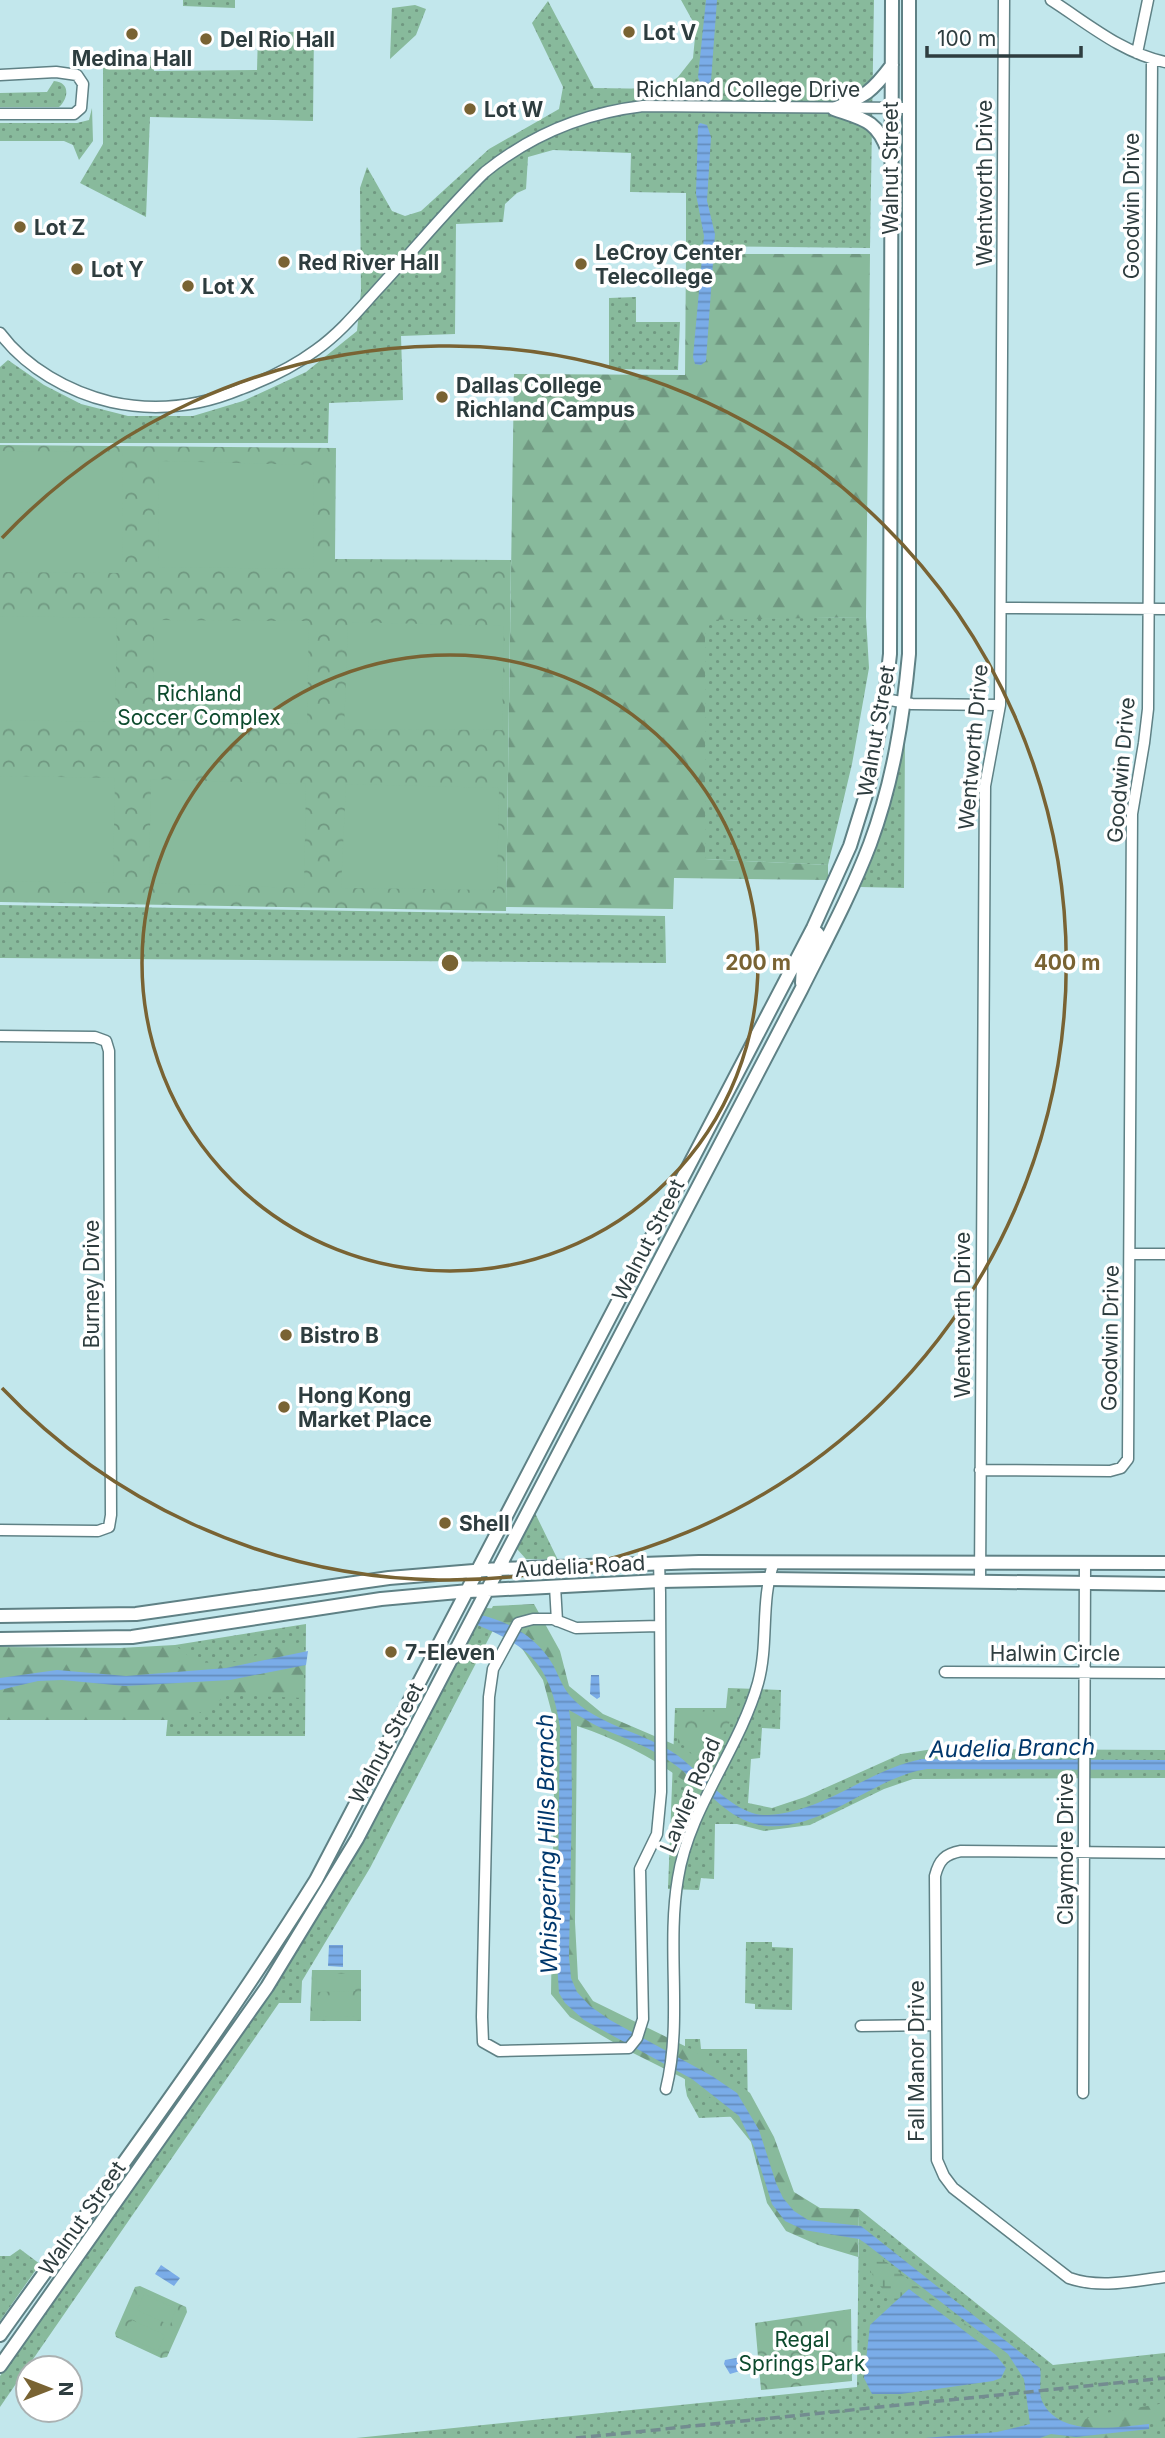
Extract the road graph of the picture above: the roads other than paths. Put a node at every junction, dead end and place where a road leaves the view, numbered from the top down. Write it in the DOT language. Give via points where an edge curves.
graph roads {
  1 [pos="892,0"];
  2 [pos="909,0"];
  3 [pos="1004,0"];
  4 [pos="1051,0"];
  5 [pos="1148,0"];
  6 [pos="1137,53"];
  7 [pos="1152,59"];
  8 [pos="1165,62"];
  9 [pos="892,65"];
  10 [pos="0,75"];
  11 [pos="892,108"];
  12 [pos="909,108"];
  13 [pos="834,109"];
  14 [pos="0,114"];
  15 [pos="891,161"];
  16 [pos="0,333"];
  17 [pos="1001,608"];
  18 [pos="1149,609"];
  19 [pos="1165,609"];
  20 [pos="885,699"];
  21 [pos="904,704"];
  22 [pos="1000,705"];
  23 [pos="813,928"];
  24 [pos="801,990"];
  25 [pos="0,1036"];
  26 [pos="711,1123"];
  27 [pos="726,1132"];
  28 [pos="1130,1254"];
  29 [pos="1165,1254"];
  30 [pos="629,1278"];
  31 [pos="645,1288"];
  32 [pos="980,1470"];
  33 [pos="0,1530"];
  34 [pos="774,1562"];
  35 [pos="659,1563"];
  36 [pos="980,1563"];
  37 [pos="1085,1563"];
  38 [pos="1165,1563"];
  39 [pos="498,1569"];
  40 [pos="479,1570"];
  41 [pos="768,1579"];
  42 [pos="660,1581"];
  43 [pos="980,1582"];
  44 [pos="1085,1583"];
  45 [pos="1165,1584"];
  46 [pos="555,1586"];
  47 [pos="486,1590"];
  48 [pos="468,1591"];
  49 [pos="205,1606"];
  50 [pos="0,1616"];
  51 [pos="557,1621"];
  52 [pos="206,1626"];
  53 [pos="660,1628"];
  54 [pos="0,1639"];
  55 [pos="945,1672"];
  56 [pos="1085,1672"];
  57 [pos="1165,1673"];
  58 [pos="1084,1852"];
  59 [pos="1165,1853"];
  60 [pos="935,2025"];
  61 [pos="861,2026"];
  62 [pos="666,2089"];
  63 [pos="1083,2093"];
  64 [pos="53,2261"];
  65 [pos="68,2272"];
  66 [pos="1165,2277"];
  67 [pos="0,2335"];
  68 [pos="0,2366"];
  1 -- 9 [label="main road, Walnut Street"];
  2 -- 12 [label="main road, Walnut Street"];
  3 -- 17 [label="street, Wentworth Drive"];
  4 -- 6 [label="street"];
  5 -- 6 [label="street"];
  6 -- 7 [label="street"];
  7 -- 8 [label="street"];
  7 -- 18 [label="street, Goodwin Drive"];
  9 -- 11 [label="main road, Walnut Street"];
  9 -- 13 [label="main road" via="875,88"];
  10 -- 14 [label="street" via="66,72 77,75 83,84 81,108 74,114"];
  11 -- 12 [label="street, Richland College Drive"];
  11 -- 13 [label="street, Richland College Drive"];
  11 -- 15 [label="main road, Walnut Street"];
  12 -- 21 [label="main road, Walnut Street" via="909,654"];
  13 -- 15 [label="main road" via="867,120 880,131"];
  13 -- 16 [label="street, Richland College Drive" via="643,106 577,120 544,134 485,173 318,349 268,378 202,403 135,407 75,391 23,358"];
  15 -- 20 [label="main road, Walnut Street" via="890,654"];
  17 -- 18 [label="street"];
  17 -- 22 [label="street, Wentworth Drive"];
  18 -- 19 [label="street"];
  18 -- 28 [label="street, Goodwin Drive" via="1148,709 1132,814"];
  20 -- 21 [label="street"];
  20 -- 23 [label="main road, Walnut Street" via="874,764 850,846"];
  21 -- 22 [label="street"];
  21 -- 24 [label="main road, Walnut Street" via="893,767 870,844"];
  22 -- 32 [label="street, Wentworth Drive" via="985,786"];
  23 -- 24 [label="main road" via="818,934 803,967"];
  23 -- 26 [label="main road, Walnut Street"];
  24 -- 27 [label="main road, Walnut Street"];
  25 -- 33 [label="street, Burney Drive" via="106,1041 111,1502 109,1527 98,1531"];
  26 -- 27 [label="main road"];
  26 -- 30 [label="main road, Walnut Street"];
  27 -- 31 [label="main road, Walnut Street"];
  28 -- 29 [label="street"];
  28 -- 32 [label="street, Goodwin Drive" via="1128,1459 1121,1468 1110,1471"];
  30 -- 31 [label="main road"];
  30 -- 40 [label="main road, Walnut Street"];
  31 -- 39 [label="main road, Walnut Street"];
  32 -- 36 [label="street, Wentworth Drive"];
  34 -- 35 [label="main road, Audelia Road"];
  34 -- 36 [label="main road, Audelia Road"];
  34 -- 41 [label="street, Lawler Road"];
  35 -- 39 [label="main road, Audelia Road"];
  35 -- 42 [label="street"];
  36 -- 37 [label="main road, Audelia Road"];
  36 -- 43 [label="street, Wentworth Drive"];
  37 -- 38 [label="main road, Audelia Road"];
  37 -- 44 [label="street, Claymore Drive"];
  39 -- 40 [label="main road, Audelia Road"];
  39 -- 47 [label="main road, Walnut Street"];
  40 -- 48 [label="main road, Walnut Street"];
  40 -- 49 [label="main road, Audelia Road" via="389,1578"];
  41 -- 42 [label="main road, Audelia Road"];
  41 -- 43 [label="main road, Audelia Road"];
  41 -- 62 [label="street, Lawler Road" via="758,1683 687,1841 678,1874 674,2052"];
  42 -- 46 [label="main road, Audelia Road"];
  42 -- 53 [label="street"];
  43 -- 44 [label="main road, Audelia Road"];
  44 -- 45 [label="main road, Audelia Road"];
  44 -- 56 [label="street, Claymore Drive"];
  46 -- 47 [label="main road, Audelia Road"];
  46 -- 51 [label="street"];
  47 -- 48 [label="main road, Audelia Road"];
  47 -- 65 [label="main road, Walnut Street" via="308,1924"];
  48 -- 52 [label="main road, Audelia Road" via="381,1599"];
  48 -- 64 [label="main road, Walnut Street" via="309,1892"];
  49 -- 50 [label="main road, Audelia Road" via="124,1615"];
  49 -- 52 [label="main road"];
  51 -- 53 [label="street" via="576,1628"];
  51 -- 53 [label="street" via="519,1623 493,1669 489,1697 483,2042 499,2051 622,2049 637,2038 642,2022 640,1869 657,1834 661,1768"];
  52 -- 54 [label="main road, Audelia Road" via="132,1637"];
  55 -- 56 [label="street, Halwin Circle"];
  56 -- 57 [label="street, Halwin Circle"];
  56 -- 58 [label="street, Claymore Drive"];
  58 -- 59 [label="street"];
  58 -- 60 [label="street, Fall Manor Drive" via="961,1851 945,1856 938,1864"];
  58 -- 63 [label="street, Claymore Drive"];
  60 -- 61 [label="street"];
  60 -- 66 [label="street, Fall Manor Drive" via="937,2160 953,2188 1069,2278 1098,2284"];
  64 -- 65 [label="main road"];
  64 -- 67 [label="main road, Walnut Street"];
  65 -- 68 [label="main road, Walnut Street"];
}
